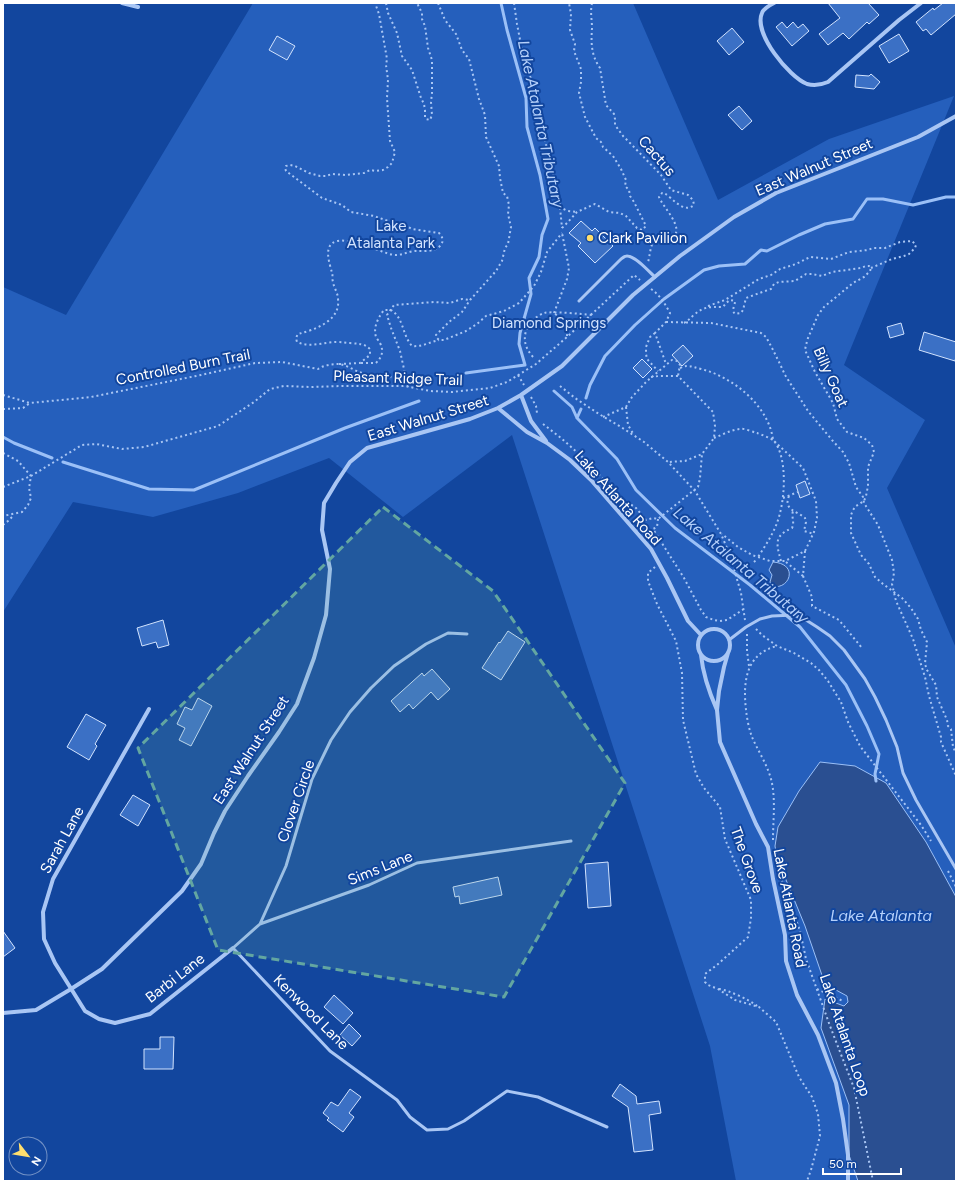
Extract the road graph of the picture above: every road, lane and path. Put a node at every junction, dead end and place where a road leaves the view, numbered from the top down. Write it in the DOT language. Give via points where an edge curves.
graph roads {
  1 [pos="122,3"];
  2 [pos="375,3"];
  3 [pos="386,3"];
  4 [pos="417,3"];
  5 [pos="438,3"];
  6 [pos="514,3"];
  7 [pos="569,3"];
  8 [pos="592,3"];
  9 [pos="774,3"];
  10 [pos="921,3"];
  11 [pos="138,7"];
  12 [pos="956,116"];
  13 [pos="559,207"];
  14 [pos="577,212"];
  15 [pos="562,228"];
  16 [pos="562,232"];
  17 [pos="871,268"];
  18 [pos="646,269"];
  19 [pos="636,276"];
  20 [pos="655,277"];
  21 [pos="656,292"];
  22 [pos="470,300"];
  23 [pos="579,301"];
  24 [pos="706,307"];
  25 [pos="391,310"];
  26 [pos="554,313"];
  27 [pos="592,315"];
  28 [pos="666,322"];
  29 [pos="684,323"];
  30 [pos="655,333"];
  31 [pos="567,337"];
  32 [pos="439,340"];
  33 [pos="533,357"];
  34 [pos="360,363"];
  35 [pos="339,364"];
  36 [pos="666,364"];
  37 [pos="680,368"];
  38 [pos="658,371"];
  39 [pos="518,375"];
  40 [pos="678,376"];
  41 [pos="651,377"];
  42 [pos="520,379"];
  43 [pos="406,386"];
  44 [pos="560,386"];
  45 [pos="3,395"];
  46 [pos="521,395"];
  47 [pos="534,402"];
  48 [pos="30,403"];
  49 [pos="626,407"];
  50 [pos="498,408"];
  51 [pos="3,409"];
  52 [pos="537,414"];
  53 [pos="603,417"];
  54 [pos="540,420"];
  55 [pos="635,436"];
  56 [pos="714,438"];
  57 [pos="773,440"];
  58 [pos="548,443"];
  59 [pos="3,453"];
  60 [pos="702,454"];
  61 [pos="668,462"];
  62 [pos="31,476"];
  63 [pos="3,487"];
  64 [pos="695,491"];
  65 [pos="798,492"];
  66 [pos="789,496"];
  67 [pos="783,498"];
  68 [pos="864,501"];
  69 [pos="793,511"];
  70 [pos="15,514"];
  71 [pos="3,516"];
  72 [pos="658,519"];
  73 [pos="3,525"];
  74 [pos="721,534"];
  75 [pos="814,534"];
  76 [pos="805,551"];
  77 [pos="758,558"];
  78 [pos="781,561"];
  79 [pos="785,561"];
  80 [pos="754,562"];
  81 [pos="658,564"];
  82 [pos="804,576"];
  83 [pos="894,593"];
  84 [pos="744,609"];
  85 [pos="746,618"];
  86 [pos="756,628"];
  87 [pos="467,634"];
  88 [pos="747,634"];
  89 [pos="701,635"];
  90 [pos="729,640"];
  91 [pos="777,646"];
  92 [pos="862,648"];
  93 [pos="728,653"];
  94 [pos="701,655"];
  95 [pos="749,667"];
  96 [pos="149,709"];
  97 [pos="717,710"];
  98 [pos="956,753"];
  99 [pos="956,776"];
  100 [pos="571,841"];
  101 [pos="931,842"];
  102 [pos="773,844"];
  103 [pos="947,868"];
  104 [pos="956,869"];
  105 [pos="780,874"];
  106 [pos="956,887"];
  107 [pos="260,924"];
  108 [pos="233,948"];
  109 [pos="71,989"];
  110 [pos="718,989"];
  111 [pos="817,989"];
  112 [pos="843,1000"];
  113 [pos="759,1007"];
  114 [pos="3,1014"];
  115 [pos="607,1127"];
  116 [pos="807,1181"];
  117 [pos="848,1181"];
  118 [pos="873,1181"];
  1 -- 11 [label="street"];
  2 -- 34 [label="path" via="387,59 390,141 395,152 392,163 383,170 326,176 314,175 290,164 285,168 322,198 342,205 351,212 442,235 442,243 436,249 395,255 348,242 337,241 331,244 328,256 338,298 337,309 324,324 298,334 296,340 300,344 338,342 367,346 370,355"];
  3 -- 4 [label="path" via="402,56 412,70 424,104 425,117 430,120 432,60 422,13"];
  5 -- 22 [label="path" via="445,20 456,34 462,50 469,59 485,115 486,137 499,166 503,193 507,196 509,204 511,227 502,261"];
  6 -- 13 [label="path" via="516,24 534,89 559,197"];
  7 -- 14 [label="path" via="570,30 581,69 579,93 585,118 596,138 621,169 626,180 625,186 646,226 642,230 637,228 626,216 609,212 595,204"];
  8 -- 18 [label="path, Cactus" via="590,35 593,53 600,68 606,105 614,114 614,125 661,175 671,190 688,195 693,200 694,205 685,208 664,193 659,197 675,223 676,233 674,237 654,241"];
  9 -- 10 [label="street" via="762,12 762,32 767,42 794,75 801,81 817,86 828,82"];
  12 -- 20 [label="street, East Walnut Street" via="918,137 776,193 734,217"];
  13 -- 14 [label="path"];
  13 -- 15 [label="path"];
  14 -- 15 [label="path"];
  15 -- 16 [label="path"];
  16 -- 26 [label="path" via="568,268 567,279"];
  16 -- 32 [label="path" via="547,252 534,286 519,303 486,316 466,331"];
  17 -- 24 [label="path, Billy Goat" via="866,266 822,276 806,274 795,281 779,282 771,289 746,298 743,310 739,314 733,310 733,300 723,307"];
  17 -- 24 [label="path, Billy Goat" via="909,254 916,245 912,241 900,242 885,248 849,252 831,259 810,257 759,279 720,303"];
  17 -- 68 [label="path, Billy Goat" via="864,277 824,307 806,345 807,354 833,403 838,420 847,432 864,438 872,445 874,452 868,468 868,486"];
  18 -- 20 [label="lane"];
  18 -- 23 [label="lane" via="633,258 624,257"];
  19 -- 27 [label="path, Pleasant Ridge Trail"];
  20 -- 46 [label="street, East Walnut Street" via="562,366"];
  21 -- 28 [label="path" via="670,313"];
  22 -- 25 [label="path" via="394,305"];
  22 -- 32 [label="path" via="462,312 436,335"];
  24 -- 29 [label="path, Billy Goat"];
  25 -- 32 [label="path" via="398,316 406,338 412,346"];
  25 -- 34 [label="path, Controlled Burn Trail" via="384,310 376,325 376,337 383,353 381,358 376,363"];
  25 -- 43 [label="path" via="387,315 400,351"];
  26 -- 27 [label="path"];
  26 -- 31 [label="path" via="567,325"];
  26 -- 33 [label="path" via="541,315 526,331 525,346"];
  27 -- 31 [label="path, Pleasant Ridge Trail"];
  28 -- 29 [label="path, Billy Goat"];
  28 -- 30 [label="path"];
  29 -- 68 [label="path, Billy Goat" via="711,323 761,333 766,337 785,375 808,411 843,452"];
  30 -- 36 [label="path"];
  30 -- 38 [label="path" via="650,337 646,354 647,359"];
  31 -- 39 [label="path, Pleasant Ridge Trail" via="536,364"];
  34 -- 35 [label="path, Controlled Burn Trail"];
  35 -- 43 [label="path" via="362,373 393,378"];
  35 -- 48 [label="path, Controlled Burn Trail" via="324,365 318,369 282,362 256,363 91,397"];
  36 -- 37 [label="path" via="675,360"];
  36 -- 38 [label="path"];
  37 -- 40 [label="path"];
  37 -- 57 [label="path" via="686,366 710,372 736,386 752,400 767,420"];
  38 -- 41 [label="path"];
  39 -- 42 [label="path"];
  39 -- 43 [label="path, Pleasant Ridge Trail" via="490,388 466,391 430,392"];
  40 -- 41 [label="path"];
  40 -- 56 [label="path" via="713,412"];
  41 -- 49 [label="path"];
  43 -- 62 [label="path, Pleasant Ridge Trail" via="284,386 270,389 218,426 144,447 122,449 96,444 82,445"];
  44 -- 53 [label="path"];
  45 -- 48 [label="path, Controlled Burn Trail"];
  46 -- 50 [label="street, East Walnut Street"];
  46 -- 58 [label="street, Lake Atlanta Road" via="531,421"];
  47 -- 52 [label="path"];
  48 -- 51 [label="path, Controlled Burn Trail" via="22,408"];
  49 -- 53 [label="path"];
  49 -- 55 [label="path" via="628,425"];
  50 -- 58 [label="street, Lake Atlanta Road" via="527,432"];
  50 -- 109 [label="street, East Walnut Street" via="470,419 367,448 350,462 324,503 322,530 330,569 326,615 297,704 225,811 201,864 182,891 102,969"];
  53 -- 55 [label="path"];
  54 -- 72 [label="path" via="588,462 617,495 636,508 646,520"];
  55 -- 61 [label="path"];
  56 -- 57 [label="path" via="741,428"];
  56 -- 60 [label="path"];
  57 -- 67 [label="path" via="779,451 783,470"];
  57 -- 75 [label="path" via="803,468 816,501 817,518"];
  58 -- 81 [label="street, Lake Atlanta Road" via="591,480 651,549"];
  59 -- 62 [label="path" via="18,461"];
  60 -- 61 [label="path" via="685,461"];
  60 -- 64 [label="path" via="700,478"];
  61 -- 64 [label="path"];
  62 -- 63 [label="path, Pleasant Ridge Trail"];
  62 -- 70 [label="path" via="28,505 22,512"];
  64 -- 72 [label="path"];
  64 -- 74 [label="path"];
  65 -- 66 [label="path"];
  66 -- 67 [label="path"];
  66 -- 69 [label="path" via="788,505"];
  67 -- 77 [label="path" via="773,534"];
  68 -- 83 [label="path, Billy Goat" via="892,560"];
  68 -- 83 [label="path" via="853,510 851,533 875,577"];
  69 -- 75 [label="path" via="805,518 804,531"];
  69 -- 78 [label="path" via="794,524 792,528 782,532 778,541"];
  70 -- 71 [label="path"];
  70 -- 73 [label="path"];
  72 -- 84 [label="path" via="654,529 706,617 727,620"];
  74 -- 77 [label="path"];
  74 -- 84 [label="path" via="730,555"];
  75 -- 76 [label="path"];
  76 -- 79 [label="path"];
  76 -- 82 [label="path"];
  77 -- 78 [label="path"];
  77 -- 80 [label="path"];
  78 -- 79 [label="path"];
  79 -- 82 [label="path"];
  81 -- 89 [label="street, Lake Atlanta Road" via="688,621"];
  81 -- 110 [label="path, The Grove" via="648,573 648,581 676,641 682,672 683,720 696,774 720,807 725,839 751,900 748,937 705,974 705,982"];
  82 -- 92 [label="path" via="812,597 812,606 839,620"];
  83 -- 98 [label="path" via="911,608 927,642 926,670 936,685 937,698 951,729"];
  83 -- 99 [label="path, Billy Goat" via="925,677 941,742"];
  84 -- 85 [label="path"];
  86 -- 91 [label="path"];
  87 -- 107 [label="lane, Clover Circle" via="448,633 426,644 394,666 350,712 331,740 312,779 286,866"];
  88 -- 95 [label="path"];
  89 -- 90 [label="street" via="710,629 716,629 725,633"];
  89 -- 94 [label="street" via="697,645"];
  90 -- 93 [label="street"];
  90 -- 104 [label="lane" via="746,626 760,619 794,615 830,636 844,650 875,697 916,800"];
  91 -- 95 [label="path" via="768,648 756,657"];
  91 -- 101 [label="path" via="811,663 828,681 841,702 860,746 921,825"];
  93 -- 94 [label="street" via="725,658 715,662"];
  93 -- 97 [label="street, Lake Atlanta Road"];
  94 -- 97 [label="street, Lake Atlanta Road" via="709,692"];
  95 -- 102 [label="path" via="745,697 747,718 771,779 774,802"];
  96 -- 109 [label="street, Sarah Lane" via="53,879 43,912 44,939"];
  97 -- 117 [label="street, Lake Atlanta Road" via="720,742 768,847 785,935 786,961 797,995 818,1035 836,1083 848,1155"];
  100 -- 107 [label="lane, Sims Lane" via="417,863 369,885"];
  103 -- 106 [label="path"];
  105 -- 111 [label="path, Lake Atalanta Loop"];
  107 -- 108 [label="lane, Sims Lane"];
  108 -- 109 [label="street, Barbi Lane" via="150,1014 115,1023 85,1012"];
  108 -- 115 [label="lane, Kenwood Lane" via="330,1051 397,1100 410,1117 427,1130 448,1129 508,1091 538,1097"];
  109 -- 114 [label="street, East Walnut Street" via="36,1010"];
  110 -- 113 [label="path, The Grove" via="731,992"];
  110 -- 113 [label="path, The Grove" via="735,1000"];
  111 -- 112 [label="path"];
  111 -- 118 [label="path, Lake Atalanta Loop" via="854,1088"];
  113 -- 116 [label="path, The Grove" via="776,1022 818,1114 820,1136"];
}
